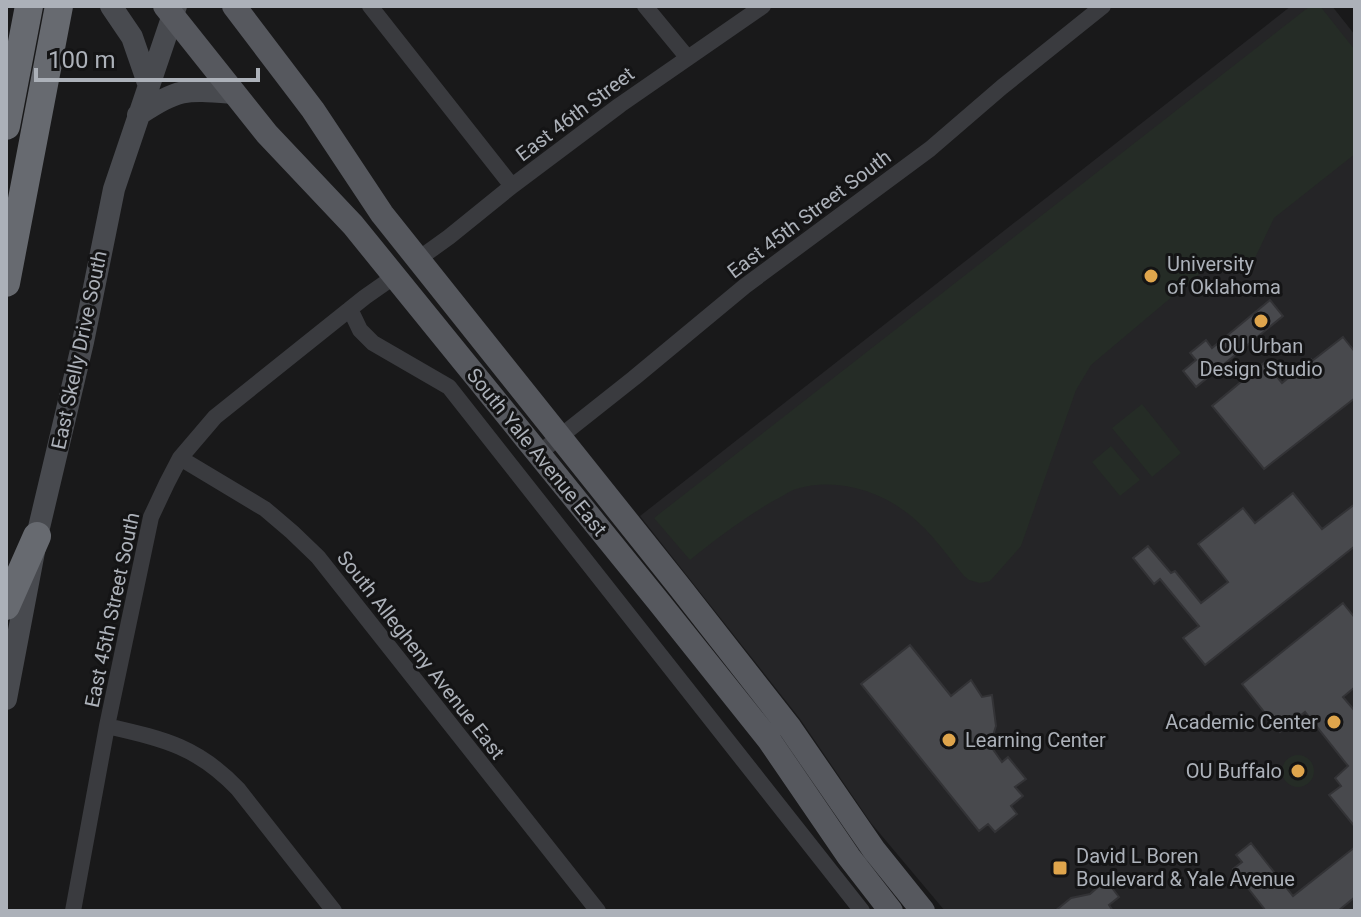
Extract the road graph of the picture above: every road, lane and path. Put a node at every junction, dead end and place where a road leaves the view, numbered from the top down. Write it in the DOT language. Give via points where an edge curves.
graph roads {
  1 [pos="59,6"];
  2 [pos="111,6"];
  3 [pos="234,6"];
  4 [pos="370,6"];
  5 [pos="645,6"];
  6 [pos="763,6"];
  7 [pos="1103,6"];
  8 [pos="171,9"];
  9 [pos="28,13"];
  10 [pos="687,57"];
  11 [pos="149,86"];
  12 [pos="234,93"];
  13 [pos="138,115"];
  14 [pos="6,126"];
  15 [pos="512,186"];
  16 [pos="417,260"];
  17 [pos="395,276"];
  18 [pos="6,283"];
  19 [pos="350,309"];
  20 [pos="559,437"];
  21 [pos="538,454"];
  22 [pos="180,458"];
  23 [pos="37,536"];
  24 [pos="678,585"];
  25 [pos="658,601"];
  26 [pos="6,606"];
  27 [pos="6,699"];
  28 [pos="107,726"];
  29 [pos="73,911"];
  30 [pos="334,911"];
  31 [pos="598,911"];
  32 [pos="862,911"];
  33 [pos="891,911"];
  34 [pos="923,911"];
  1 -- 18 [label="highway"];
  2 -- 11 [label="main road" via="132,37"];
  3 -- 16 [label="main road, South Yale Avenue East"];
  4 -- 15 [label="street"];
  5 -- 10 [label="street"];
  6 -- 10 [label="street, East 46th Street"];
  7 -- 20 [label="street, East 45th Street South" via="930,149 745,286"];
  8 -- 11 [label="main road, East Skelly Drive South"];
  8 -- 12 [label="main road, South Yale Avenue East"];
  9 -- 14 [label="highway"];
  10 -- 15 [label="street, East 46th Street"];
  11 -- 13 [label="main road, East Skelly Drive South"];
  12 -- 13 [label="main road" via="186,90"];
  12 -- 17 [label="main road, South Yale Avenue East"];
  13 -- 23 [label="main road, East Skelly Drive South" via="114,189"];
  15 -- 16 [label="street, East 46th Street"];
  16 -- 17 [label="main road"];
  16 -- 20 [label="main road, South Yale Avenue East"];
  17 -- 19 [label="street, East 45th Street South"];
  17 -- 21 [label="main road, South Yale Avenue East"];
  19 -- 22 [label="street, East 45th Street South" via="215,417"];
  19 -- 32 [label="street, South Yale Avenue East" via="373,343 449,387"];
  20 -- 21 [label="street, East 45th Street South"];
  20 -- 24 [label="main road, South Yale Avenue East"];
  21 -- 25 [label="main road, South Yale Avenue East"];
  22 -- 28 [label="street, East 45th Street South" via="151,517"];
  22 -- 31 [label="street, South Allegheny Avenue East" via="265,509 318,557"];
  23 -- 26 [label="highway"];
  23 -- 27 [label="main road, East Skelly Drive South"];
  24 -- 25 [label="main road"];
  24 -- 34 [label="main road, South Yale Avenue East"];
  25 -- 33 [label="main road, South Yale Avenue East" via="769,740"];
  28 -- 29 [label="street, East 45th Street South"];
  28 -- 30 [label="street" via="172,742 223,774"];
}
